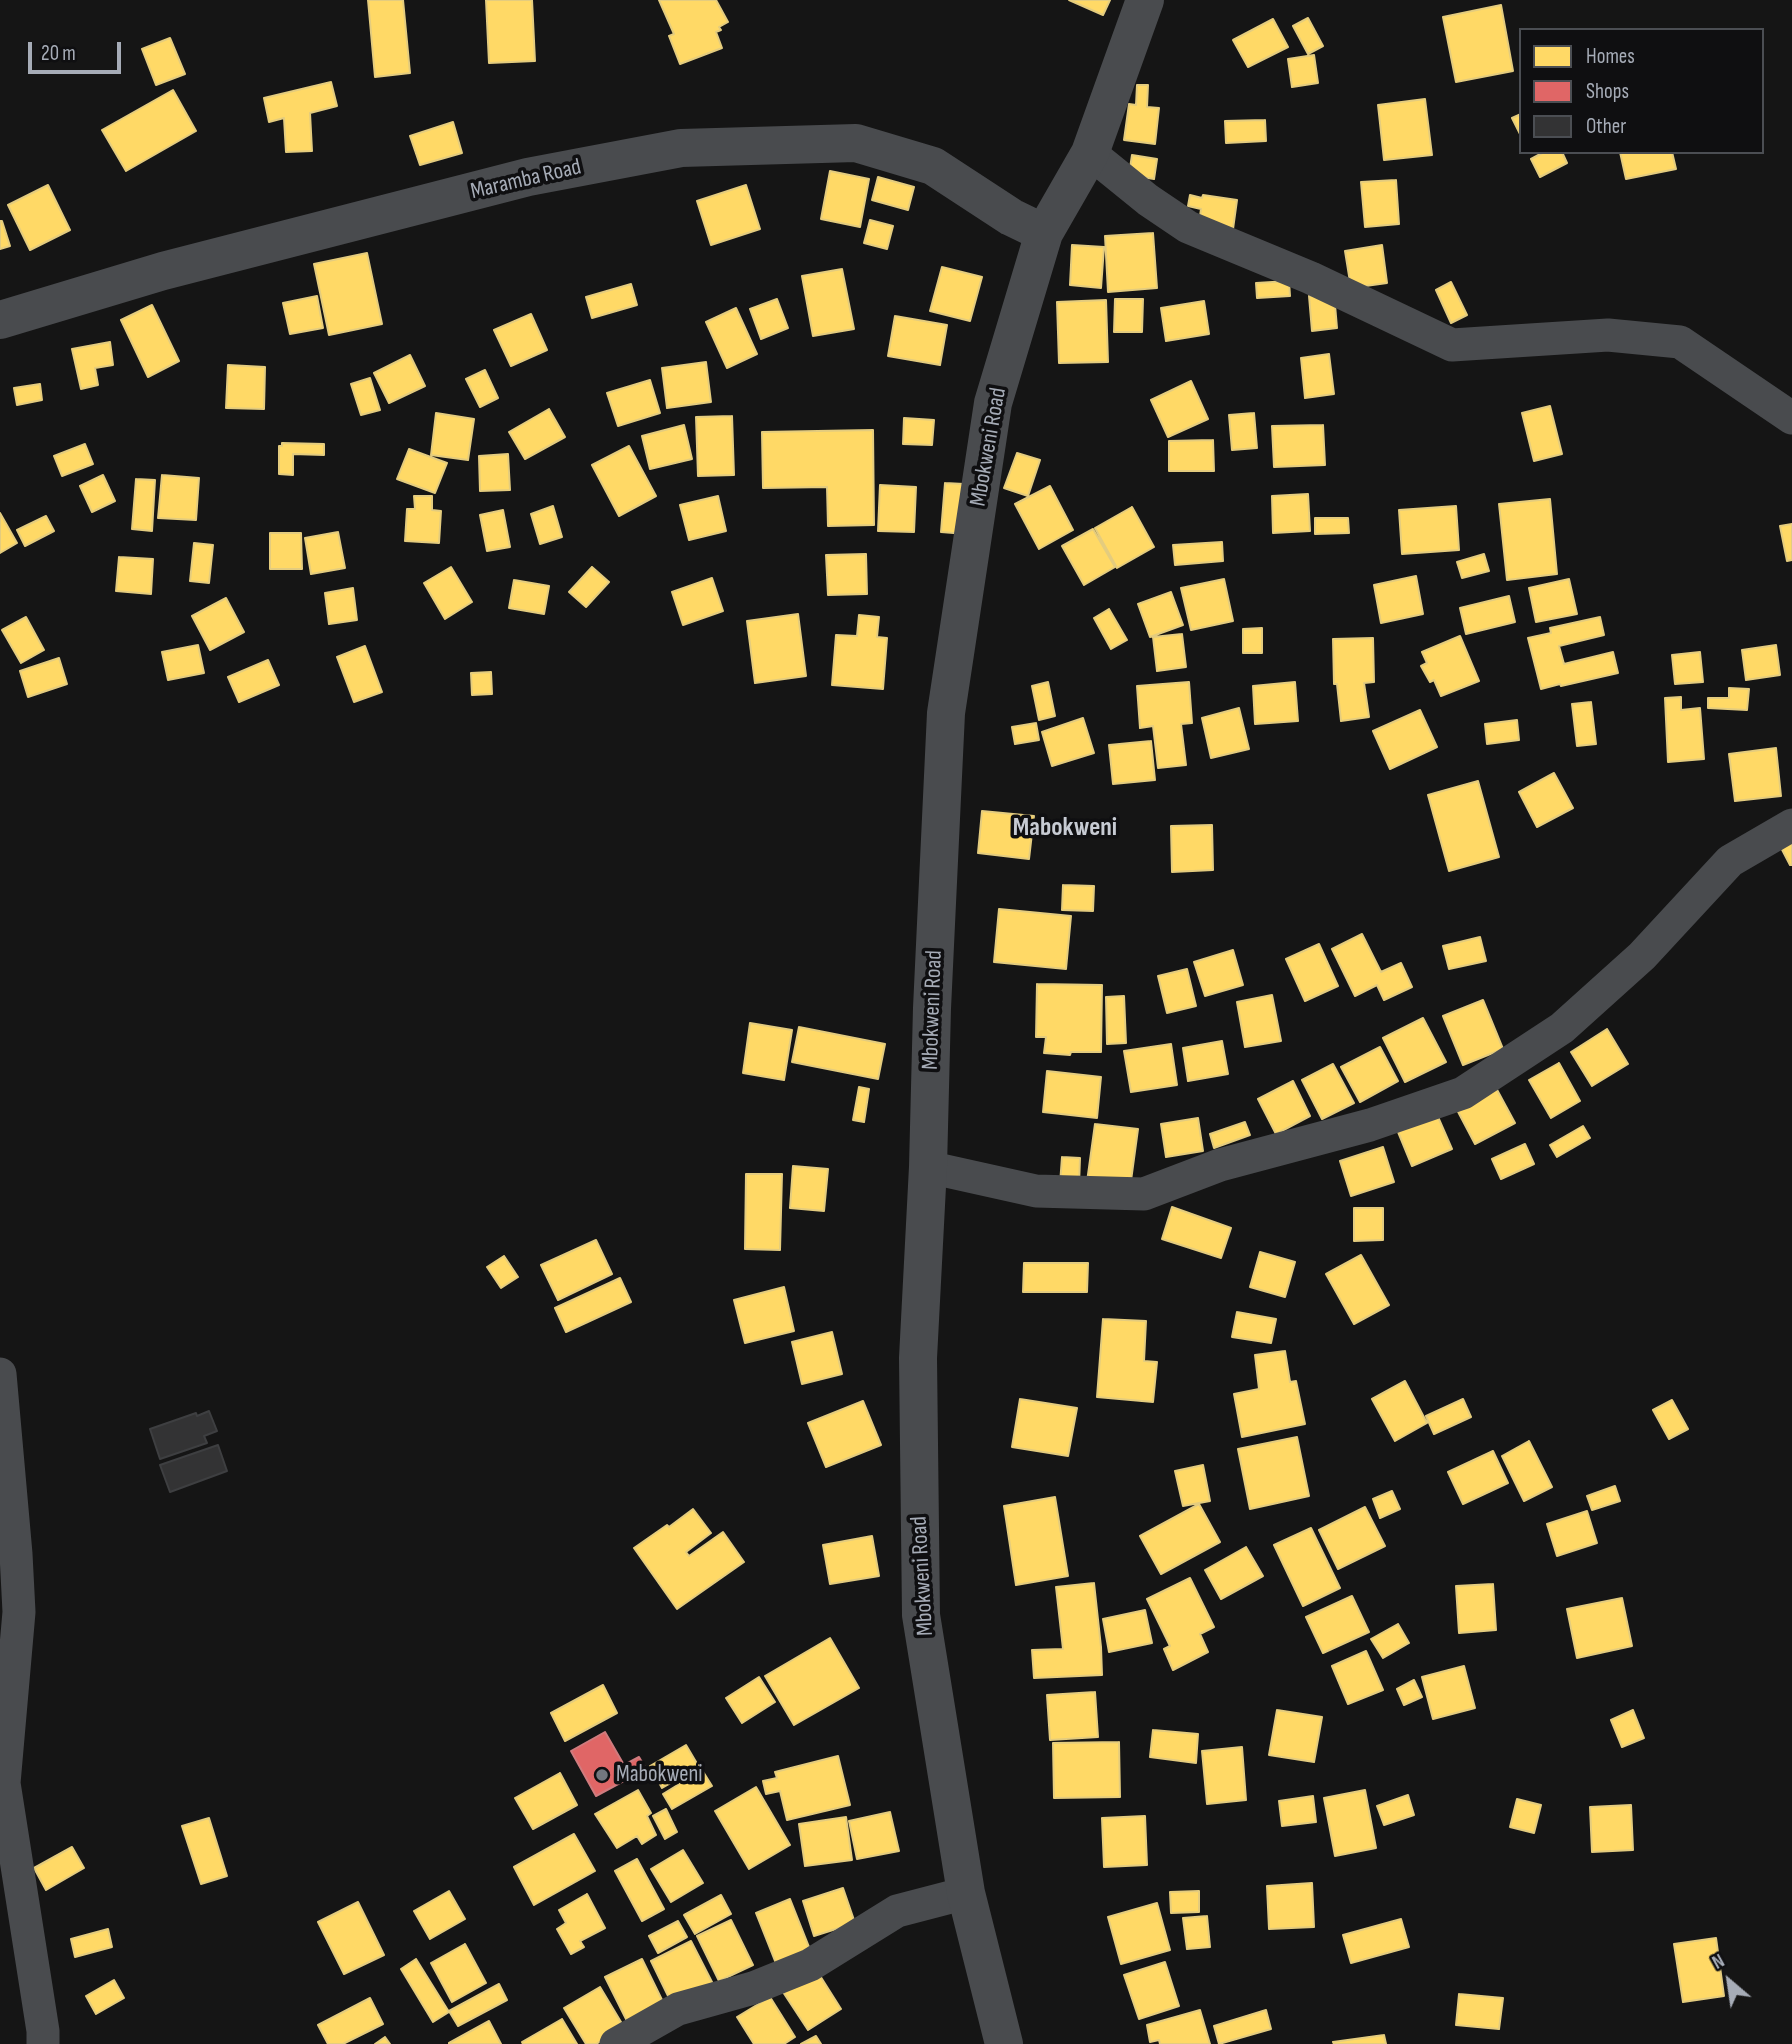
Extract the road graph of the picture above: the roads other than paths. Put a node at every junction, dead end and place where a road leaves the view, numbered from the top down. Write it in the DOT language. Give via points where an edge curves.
graph roads {
  1 [pos="1145,0"];
  2 [pos="1090,153"];
  3 [pos="1044,233"];
  4 [pos="0,320"];
  5 [pos="1792,418"];
  6 [pos="1792,825"];
  7 [pos="928,1167"];
  8 [pos="0,1374"];
  9 [pos="966,1893"];
  10 [pos="43,2044"];
  11 [pos="616,2044"];
  12 [pos="1004,2044"];
  1 -- 2 [label="street, Mbokweni Road"];
  2 -- 3 [label="street, Mbokweni Road"];
  2 -- 5 [label="street" via="1188,228 1311,278 1452,345 1608,335 1680,342"];
  3 -- 4 [label="street, Maramba Road" via="933,166 856,143 681,148 528,177 163,271"];
  3 -- 7 [label="street, Mbokweni Road" via="993,403 946,713"];
  6 -- 7 [label="street" via="1730,861 1642,956 1562,1028 1463,1093 1370,1125 1220,1165 1144,1194 1037,1191"];
  7 -- 9 [label="street, Mbokweni Road" via="918,1358 921,1615"];
  8 -- 10 [label="street" via="19,1612 4,1783"];
  9 -- 11 [label="street" via="897,1911 810,1965 753,1988 678,2009"];
  9 -- 12 [label="street, Mbokweni Road"];
}
